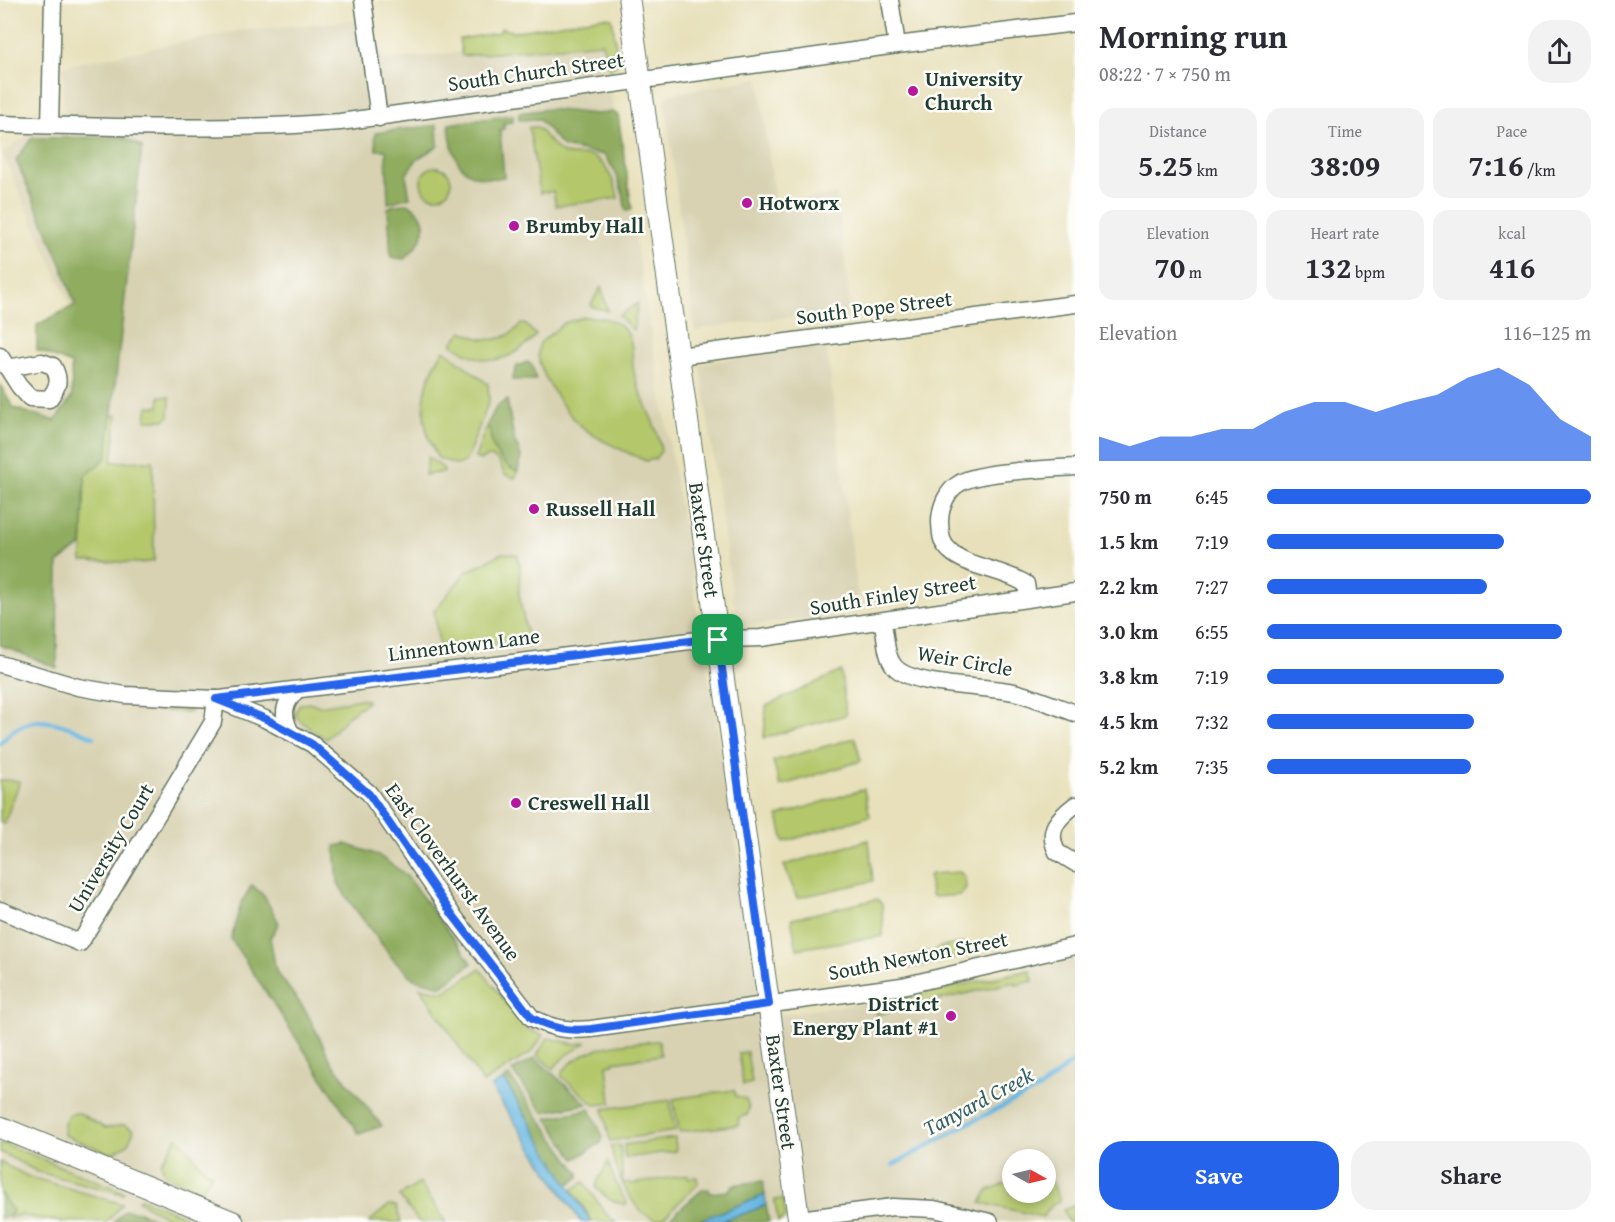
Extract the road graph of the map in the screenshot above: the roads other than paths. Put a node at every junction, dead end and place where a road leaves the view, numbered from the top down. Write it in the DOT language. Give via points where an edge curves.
graph roads {
  1 [pos="53,0"];
  2 [pos="363,0"];
  3 [pos="629,0"];
  4 [pos="890,0"];
  5 [pos="1075,23"];
  6 [pos="897,45"];
  7 [pos="640,80"];
  8 [pos="380,118"];
  9 [pos="0,124"];
  10 [pos="50,125"];
  11 [pos="1075,304"];
  12 [pos="679,356"];
  13 [pos="1075,467"];
  14 [pos="1075,592"];
  15 [pos="1028,597"];
  16 [pos="882,621"];
  17 [pos="718,640"];
  18 [pos="0,664"];
  19 [pos="296,691"];
  20 [pos="216,699"];
  21 [pos="1075,713"];
  22 [pos="290,731"];
  23 [pos="1075,805"];
  24 [pos="1075,863"];
  25 [pos="0,910"];
  26 [pos="1075,946"];
  27 [pos="769,1004"];
  28 [pos="0,1127"];
  29 [pos="799,1220"];
  30 [pos="233,1222"];
  31 [pos="990,1222"];
  1 -- 10 [label="street"];
  2 -- 8 [label="street"];
  3 -- 7 [label="main road, Baxter Street"];
  4 -- 6 [label="street"];
  5 -- 6 [label="street, South Church Street"];
  6 -- 7 [label="street, South Church Street"];
  7 -- 8 [label="street, South Church Street"];
  7 -- 12 [label="main road, Baxter Street"];
  8 -- 10 [label="street, South Church Street" via="280,126"];
  9 -- 10 [label="street, South Church Street"];
  11 -- 12 [label="street, South Pope Street"];
  12 -- 17 [label="main road, Baxter Street"];
  13 -- 15 [label="street" via="961,482 946,496 940,515 941,540 949,551 1012,575 1026,584"];
  14 -- 15 [label="street, South Finley Street"];
  15 -- 16 [label="street, South Finley Street"];
  16 -- 17 [label="street, South Finley Street"];
  16 -- 21 [label="street, Weir Circle" via="887,651 901,672 939,683 1014,692"];
  17 -- 19 [label="street, Linnentown Lane" via="510,662"];
  17 -- 27 [label="main road, Baxter Street"];
  18 -- 20 [label="street, East Cloverhurst Avenue" via="78,687 125,695"];
  19 -- 20 [label="street, Linnentown Lane"];
  19 -- 22 [label="street" via="284,710"];
  20 -- 22 [label="street, East Cloverhurst Avenue"];
  20 -- 25 [label="street, University Court" via="213,722 80,944"];
  22 -- 27 [label="street, East Cloverhurst Avenue" via="312,744 369,794 452,914 532,1018 567,1031"];
  23 -- 24 [label="street" via="1059,817 1053,832 1057,852"];
  26 -- 27 [label="street, South Newton Street" via="902,986"];
  27 -- 29 [label="main road, Baxter Street"];
  28 -- 30 [label="main road"];
  29 -- 31 [label="street" via="893,1207 934,1209"];
}
